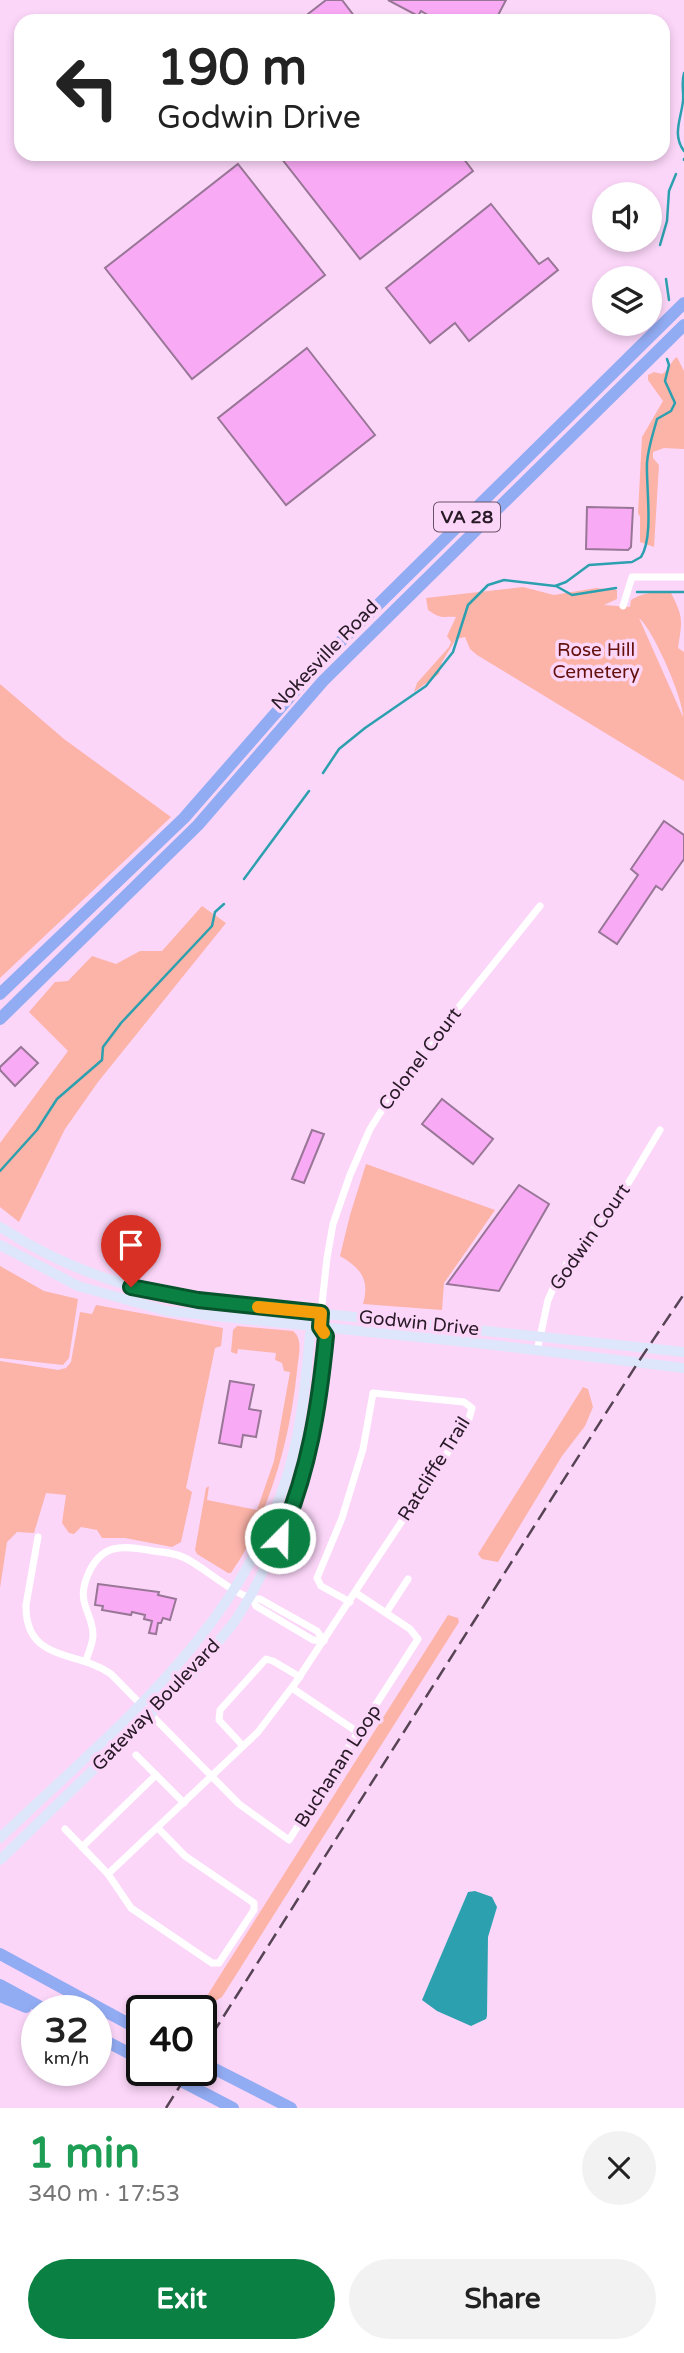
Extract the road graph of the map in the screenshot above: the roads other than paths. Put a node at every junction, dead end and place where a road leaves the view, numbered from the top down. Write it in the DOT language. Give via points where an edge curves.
graph roads {
  1 [pos="684,303"];
  2 [pos="684,325"];
  3 [pos="684,577"];
  4 [pos="624,606"];
  5 [pos="540,906"];
  6 [pos="0,994"];
  7 [pos="0,1018"];
  8 [pos="660,1130"];
  9 [pos="0,1227"];
  10 [pos="0,1245"];
  11 [pos="83,1271"];
  12 [pos="78,1286"];
  13 [pos="321,1313"];
  14 [pos="320,1327"];
  15 [pos="539,1336"];
  16 [pos="537,1351"];
  17 [pos="684,1352"];
  18 [pos="684,1368"];
  19 [pos="38,1537"];
  20 [pos="408,1579"];
  21 [pos="235,1589"];
  22 [pos="356,1593"];
  23 [pos="251,1598"];
  24 [pos="350,1602"];
  25 [pos="386,1613"];
  26 [pos="324,1641"];
  27 [pos="86,1661"];
  28 [pos="300,1677"];
  29 [pos="292,1688"];
  30 [pos="141,1702"];
  31 [pos="152,1714"];
  32 [pos="359,1733"];
  33 [pos="243,1746"];
  34 [pos="136,1755"];
  35 [pos="156,1775"];
  36 [pos="212,1776"];
  37 [pos="184,1803"];
  38 [pos="158,1828"];
  39 [pos="65,1829"];
  40 [pos="0,1838"];
  41 [pos="82,1847"];
  42 [pos="0,1860"];
  43 [pos="108,1874"];
  44 [pos="0,1954"];
  45 [pos="0,1985"];
  46 [pos="0,1996"];
  47 [pos="21,1996"];
  48 [pos="21,2005"];
  49 [pos="126,2022"];
  50 [pos="217,2070"];
  51 [pos="190,2086"];
  52 [pos="228,2106"];
  53 [pos="291,2108"];
  1 -- 6 [label="highway, Nokesville Road / VA 28" via="322,660 184,818"];
  2 -- 7 [label="highway, Nokesville Road / VA 28" via="323,681 198,825"];
  3 -- 4 [label="street" via="634,576"];
  5 -- 13 [label="street, Colonel Court" via="402,1078 370,1129 331,1233"];
  8 -- 15 [label="street, Godwin Court" via="623,1192 556,1282"];
  9 -- 11 [label="street, Godwin Drive"];
  10 -- 12 [label="street, Godwin Drive"];
  11 -- 12 [label="street"];
  11 -- 13 [label="street, Godwin Drive" via="161,1295"];
  12 -- 14 [label="street, Godwin Drive" via="167,1311"];
  13 -- 14 [label="street, Gateway Boulevard"];
  13 -- 15 [label="street, Godwin Drive"];
  14 -- 16 [label="street, Godwin Drive"];
  14 -- 21 [label="street, Gateway Boulevard" via="310,1334 298,1431 282,1493"];
  14 -- 23 [label="street, Gateway Boulevard" via="326,1336 303,1481"];
  15 -- 16 [label="street, Godwin Court"];
  15 -- 17 [label="street, Godwin Drive"];
  16 -- 18 [label="street, Godwin Drive"];
  19 -- 27 [label="street, Buchanan Loop" via="26,1605 29,1626 36,1640 57,1655"];
  20 -- 25 [label="street"];
  21 -- 23 [label="street"];
  21 -- 27 [label="street" via="174,1554 119,1546 105,1552 86,1580 84,1610 93,1635"];
  21 -- 30 [label="street, Gateway Boulevard" via="194,1648"];
  22 -- 24 [label="street, Ratcliffe Trail"];
  22 -- 24 [label="street, Ratcliffe Trail" via="468,1422 472,1408 464,1402 373,1393 363,1449 317,1578 321,1586"];
  22 -- 25 [label="street, Buchanan Loop"];
  23 -- 26 [label="street" via="256,1606 313,1640"];
  23 -- 31 [label="street, Gateway Boulevard" via="214,1648"];
  24 -- 26 [label="street, Ratcliffe Trail"];
  25 -- 32 [label="street, Buchanan Loop" via="418,1639"];
  26 -- 28 [label="street, Ratcliffe Trail"];
  27 -- 30 [label="street, Buchanan Loop" via="102,1667"];
  28 -- 29 [label="street, Ratcliffe Trail"];
  28 -- 33 [label="street" via="266,1659 220,1710 219,1720"];
  29 -- 32 [label="street"];
  29 -- 33 [label="street, Ratcliffe Trail"];
  30 -- 31 [label="street, Buchanan Loop"];
  30 -- 40 [label="street, Gateway Boulevard"];
  31 -- 36 [label="street, Buchanan Loop"];
  31 -- 42 [label="street, Gateway Boulevard"];
  32 -- 36 [label="street, Buchanan Loop" via="289,1840 252,1815"];
  33 -- 36 [label="street, Ratcliffe Trail"];
  34 -- 35 [label="street"];
  35 -- 37 [label="street"];
  35 -- 41 [label="street"];
  36 -- 37 [label="street, Ratcliffe Trail"];
  37 -- 38 [label="street, Ratcliffe Trail"];
  38 -- 43 [label="street, Ratcliffe Trail"];
  38 -- 43 [label="street" via="185,1856 254,1903 254,1910 219,1963 212,1963 131,1908"];
  39 -- 41 [label="street"];
  41 -- 43 [label="street"];
  44 -- 49 [label="highway"];
  45 -- 47 [label="highway"];
  46 -- 48 [label="highway"];
  50 -- 53 [label="highway"];
  51 -- 52 [label="highway"];
}
